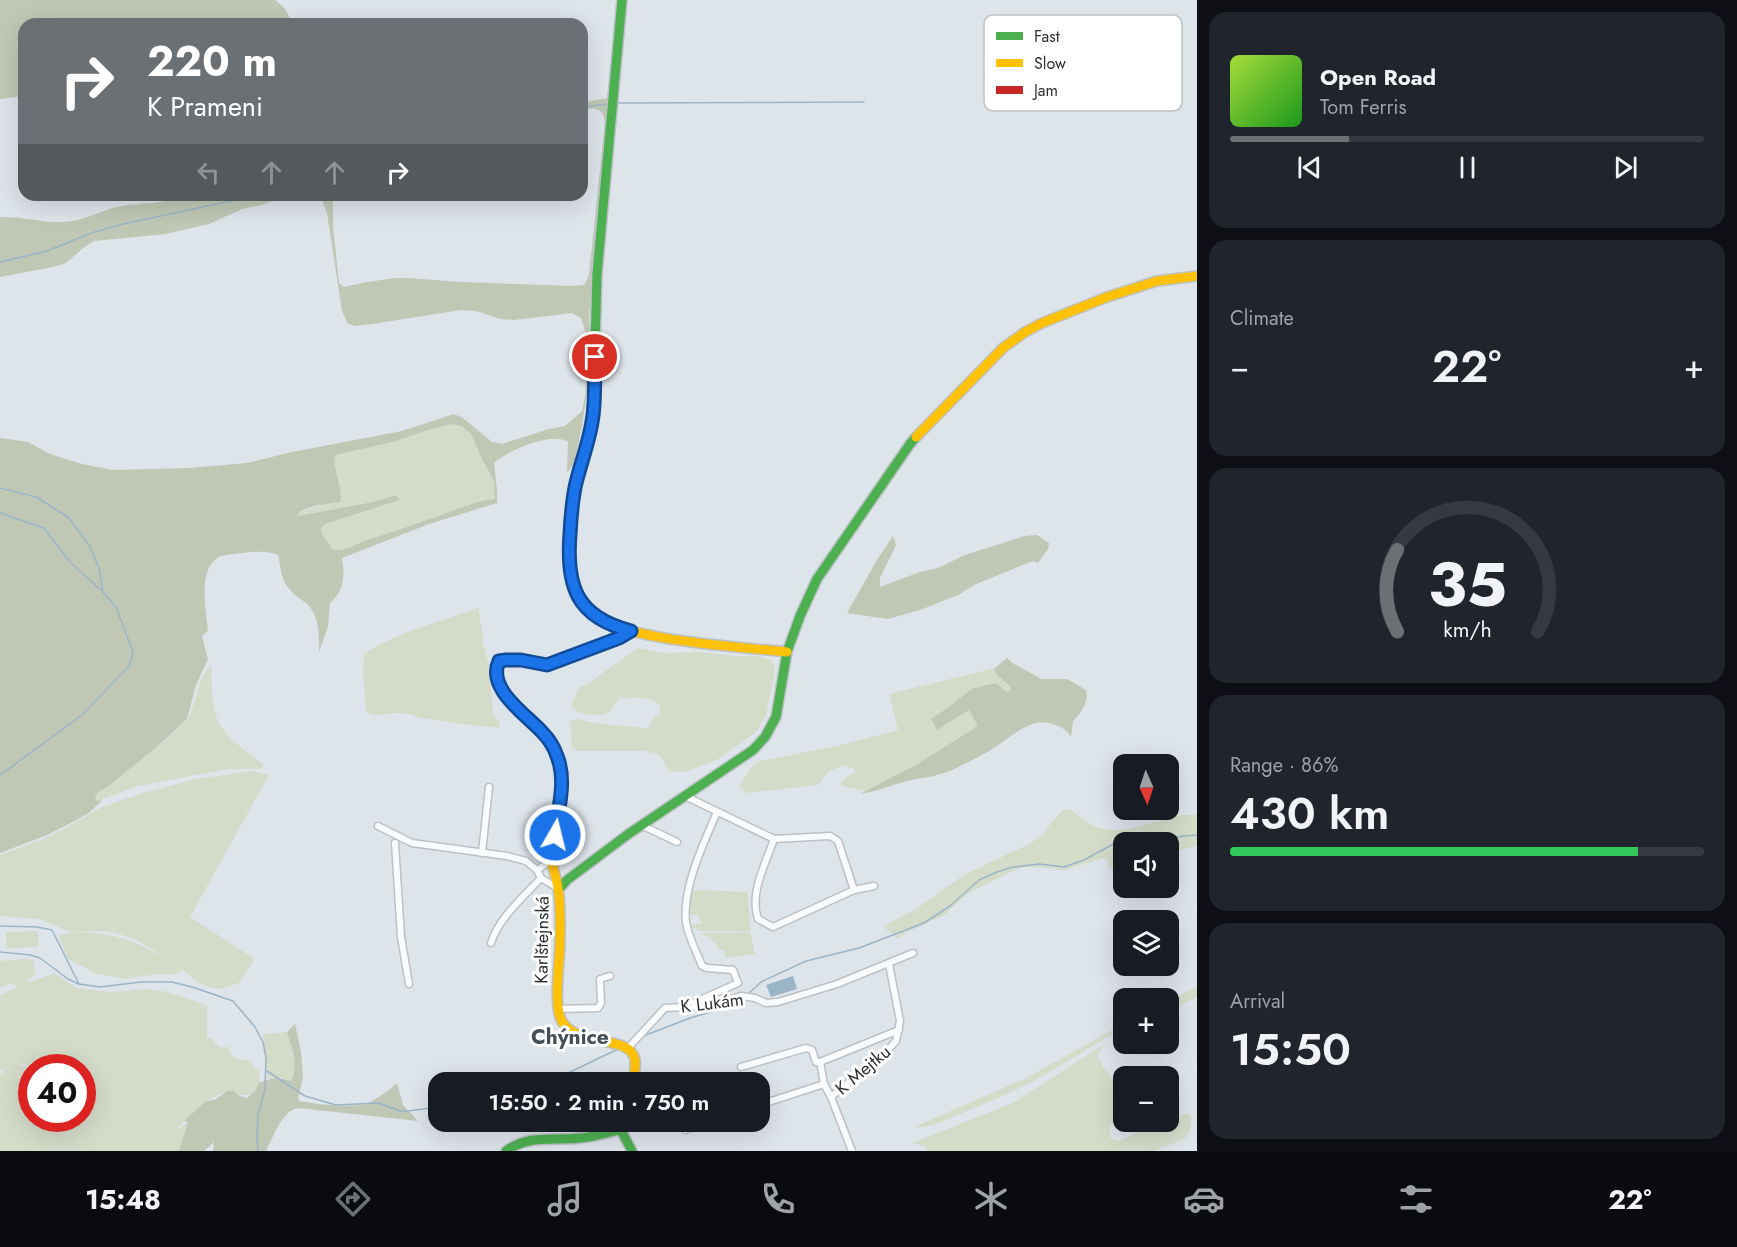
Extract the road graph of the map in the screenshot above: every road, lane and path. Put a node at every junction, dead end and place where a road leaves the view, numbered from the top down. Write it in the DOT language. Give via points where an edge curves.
graph roads {
  1 [pos="622,0"];
  2 [pos="1197,276"];
  3 [pos="631,631"];
  4 [pos="787,652"];
  5 [pos="489,788"];
  6 [pos="685,796"];
  7 [pos="717,812"];
  8 [pos="641,825"];
  9 [pos="378,826"];
  10 [pos="774,839"];
  11 [pos="677,842"];
  12 [pos="395,843"];
  13 [pos="482,853"];
  14 [pos="552,860"];
  15 [pos="537,870"];
  16 [pos="541,878"];
  17 [pos="874,886"];
  18 [pos="559,889"];
  19 [pos="854,890"];
  20 [pos="491,943"];
  21 [pos="913,953"];
  22 [pos="889,964"];
  23 [pos="610,976"];
  24 [pos="410,984"];
  25 [pos="692,1007"];
  26 [pos="557,1009"];
  27 [pos="899,1030"];
  28 [pos="628,1048"];
  29 [pos="820,1062"];
  30 [pos="741,1067"];
  31 [pos="634,1072"];
  32 [pos="825,1084"];
  33 [pos="831,1097"];
  34 [pos="770,1102"];
  35 [pos="601,1132"];
  36 [pos="625,1132"];
  37 [pos="506,1151"];
  38 [pos="632,1151"];
  39 [pos="852,1151"];
  1 -- 3 [label="main road" via="597,274 593,419 571,507 569,566 578,597 591,613"];
  2 -- 4 [label="main road, Karlštejnská" via="1157,280 1107,297 1042,323 1003,348 897,461 817,579"];
  3 -- 4 [label="main road" via="673,640"];
  3 -- 14 [label="main road" via="547,665 506,660 499,661 496,668 506,696 545,735 560,765 562,789"];
  4 -- 6 [label="main road, Karlštejnská" via="778,710 760,743"];
  5 -- 13 [label="street"];
  6 -- 7 [label="street"];
  6 -- 8 [label="main road, Karlštejnská"];
  7 -- 10 [label="street"];
  7 -- 25 [label="street" via="699,856 686,921 702,966 733,970 738,983"];
  8 -- 11 [label="street"];
  8 -- 18 [label="main road, Karlštejnská"];
  9 -- 13 [label="street" via="412,843"];
  10 -- 19 [label="street" via="830,836 838,841"];
  10 -- 19 [label="street" via="756,892 758,919 772,927"];
  12 -- 24 [label="street" via="401,937"];
  13 -- 15 [label="street" via="526,861"];
  14 -- 15 [label="street"];
  14 -- 18 [label="main road"];
  15 -- 16 [label="street"];
  16 -- 18 [label="street"];
  16 -- 20 [label="street" via="507,916"];
  17 -- 19 [label="street"];
  18 -- 26 [label="main road, Karlštejnská"];
  21 -- 22 [label="street, K Lukám"];
  22 -- 25 [label="street, K Lukám" via="778,1002 741,996"];
  22 -- 27 [label="street, K Mejtku"];
  23 -- 26 [label="street" via="600,978 598,1008"];
  25 -- 28 [label="street, K Lukám" via="662,1009"];
  26 -- 28 [label="main road, Karlštejnská" via="560,1020 570,1031"];
  27 -- 29 [label="street, K Mejtku"];
  27 -- 33 [label="street, K Mejtku" via="887,1051"];
  28 -- 31 [label="main road" via="635,1058"];
  29 -- 30 [label="street" via="806,1048"];
  29 -- 32 [label="street, K Mejtku"];
  32 -- 33 [label="street, K Mejtku"];
  32 -- 34 [label="street"];
  33 -- 39 [label="street"];
  35 -- 37 [label="main road" via="579,1138 526,1140"];
  36 -- 38 [label="main road"];
}
